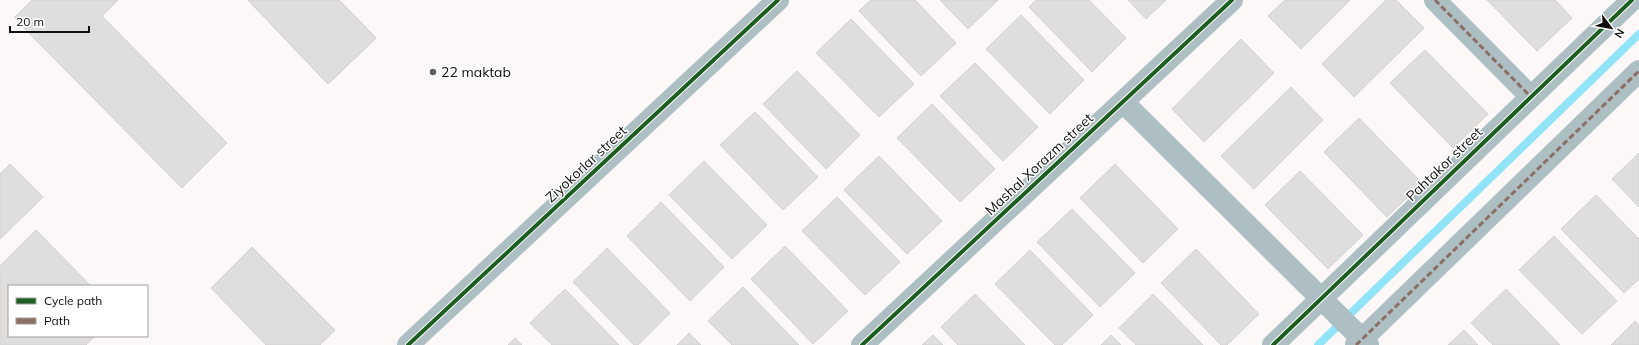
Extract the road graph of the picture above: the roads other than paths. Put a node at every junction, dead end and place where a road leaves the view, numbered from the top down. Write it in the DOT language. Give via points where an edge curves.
graph roads {
  1 [pos="778,0"];
  2 [pos="1232,0"];
  3 [pos="1435,0"];
  4 [pos="1632,0"];
  5 [pos="1639,71"];
  6 [pos="1530,96"];
  7 [pos="1123,102"];
  8 [pos="1362,343"];
  9 [pos="408,345"];
  10 [pos="862,345"];
  11 [pos="1273,345"];
  1 -- 9 [label="street, Ziyokorlar street"];
  2 -- 7 [label="street, Mashal Xorazm street"];
  3 -- 6 [label="street"];
  4 -- 6 [label="street, Pahtakor street"];
  5 -- 8 [label="street"];
  6 -- 11 [label="street, Pahtakor street"];
  7 -- 8 [label="street"];
  7 -- 10 [label="street, Mashal Xorazm street"];
}
